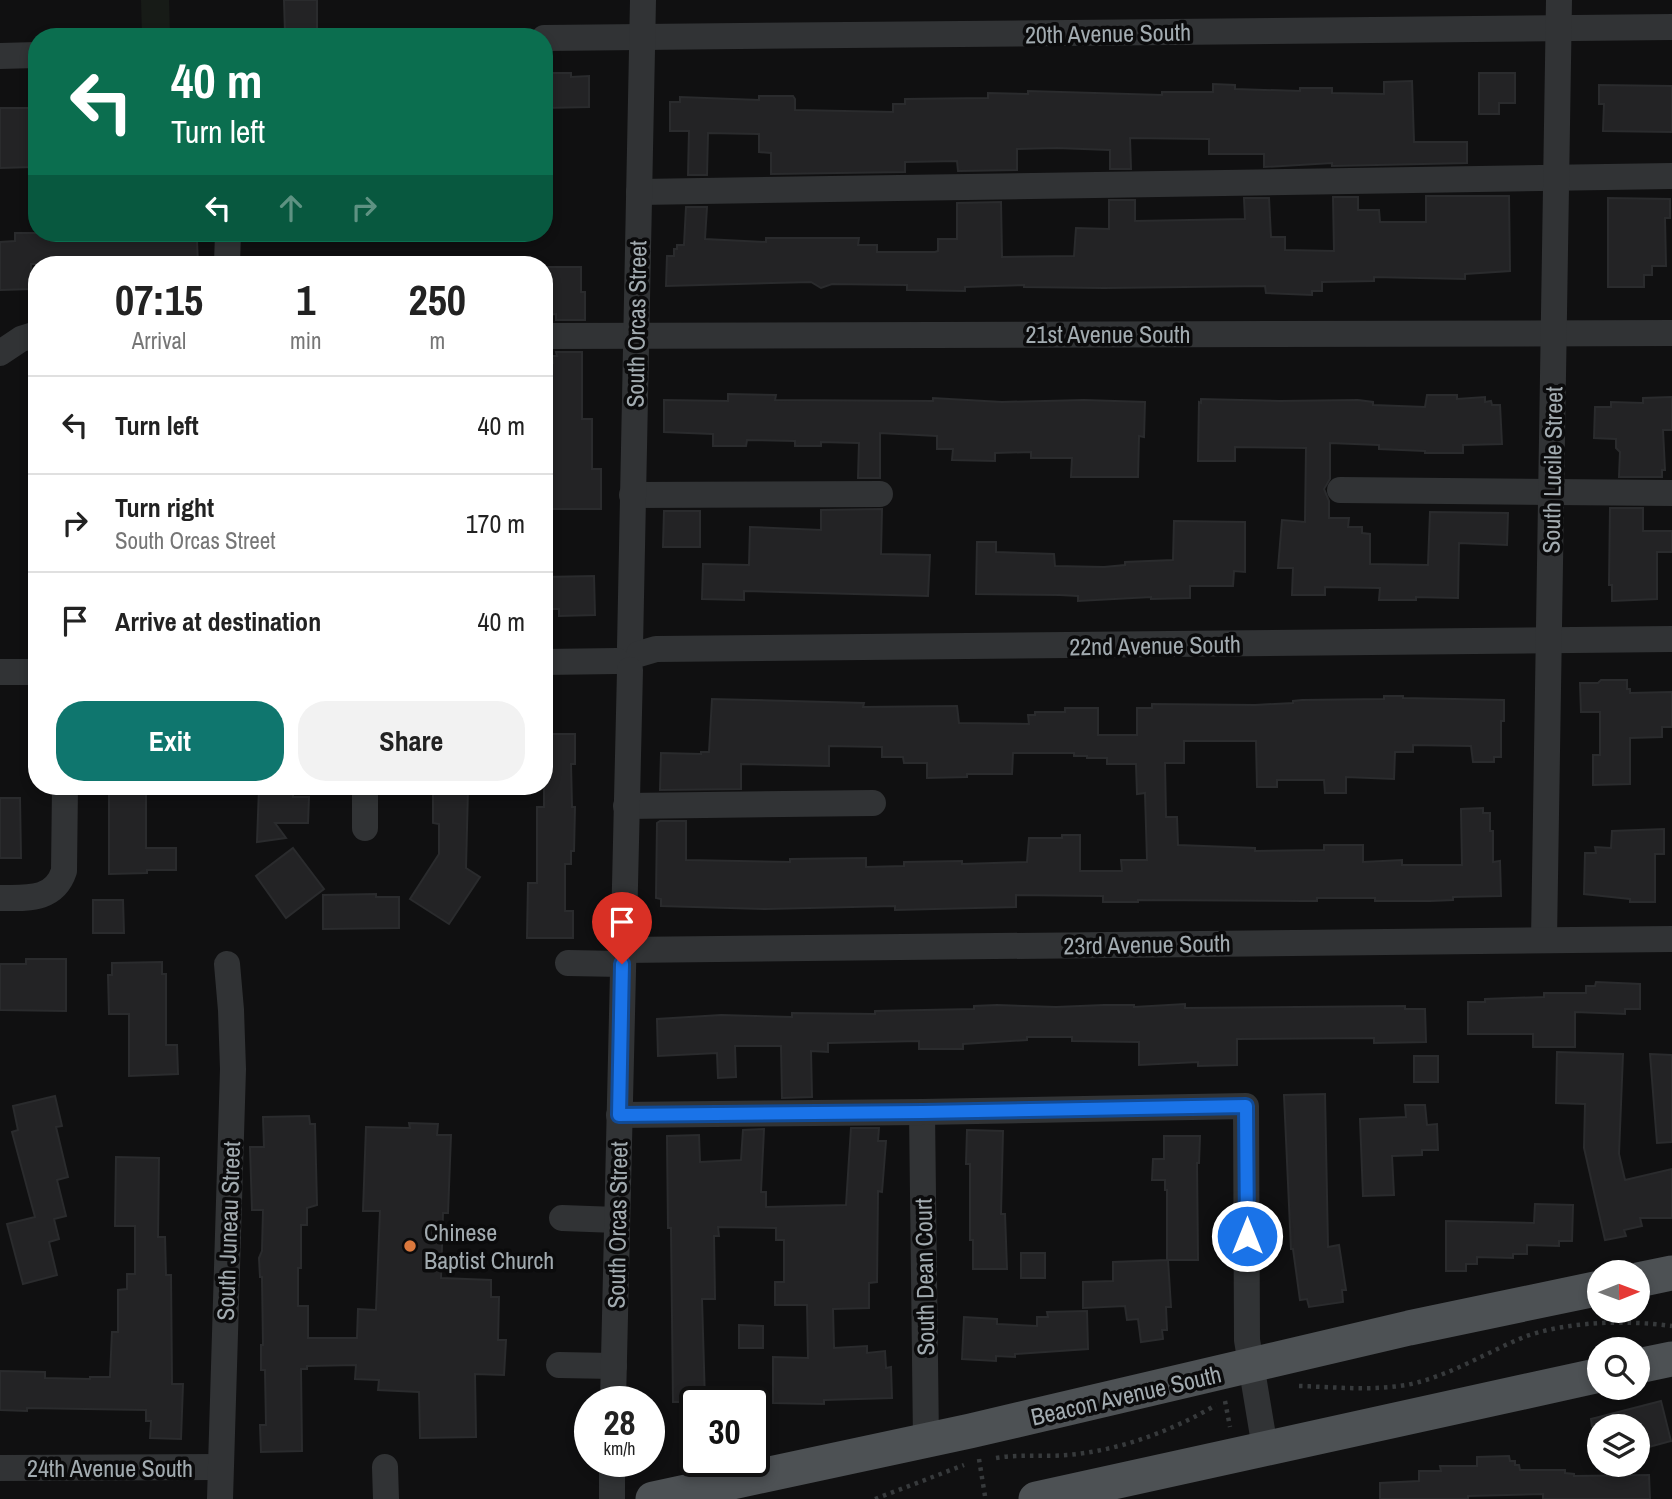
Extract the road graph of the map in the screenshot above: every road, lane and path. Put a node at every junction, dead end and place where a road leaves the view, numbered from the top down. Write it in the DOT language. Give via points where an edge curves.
graph roads {
  1 [pos="643,0"];
  2 [pos="1559,0"];
  3 [pos="1672,27"];
  4 [pos="1560,29"];
  5 [pos="642,37"];
  6 [pos="553,38"];
  7 [pos="28,55"];
  8 [pos="0,56"];
  9 [pos="1672,176"];
  10 [pos="1558,179"];
  11 [pos="639,192"];
  12 [pos="1672,333"];
  13 [pos="1555,334"];
  14 [pos="636,335"];
  15 [pos="553,336"];
  16 [pos="28,337"];
  17 [pos="0,354"];
  18 [pos="1340,490"];
  19 [pos="1552,493"];
  20 [pos="1672,493"];
  21 [pos="880,494"];
  22 [pos="632,495"];
  23 [pos="1672,639"];
  24 [pos="1549,641"];
  25 [pos="629,658"];
  26 [pos="553,662"];
  27 [pos="28,671"];
  28 [pos="0,672"];
  29 [pos="65,795"];
  30 [pos="365,795"];
  31 [pos="873,803"];
  32 [pos="626,806"];
  33 [pos="365,828"];
  34 [pos="0,898"];
  35 [pos="1672,939"];
  36 [pos="1544,940"];
  37 [pos="622,957"];
  38 [pos="568,963"];
  39 [pos="227,964"];
  40 [pos="922,1112"];
  41 [pos="619,1115"];
  42 [pos="562,1218"];
  43 [pos="617,1220"];
  44 [pos="1672,1273"];
  45 [pos="1650,1278"];
  46 [pos="1587,1291"];
  47 [pos="1672,1326"];
  48 [pos="1672,1359"];
  49 [pos="559,1364"];
  50 [pos="1650,1364"];
  51 [pos="1252,1365"];
  52 [pos="614,1366"];
  53 [pos="1587,1378"];
  54 [pos="1287,1385"];
  55 [pos="613,1386"];
  56 [pos="1232,1397"];
  57 [pos="1225,1400"];
  58 [pos="926,1441"];
  59 [pos="1249,1444"];
  60 [pos="976,1451"];
  61 [pos="980,1460"];
  62 [pos="385,1467"];
  63 [pos="0,1468"];
  64 [pos="220,1468"];
  65 [pos="612,1477"];
  66 [pos="985,1496"];
  67 [pos="220,1499"];
  68 [pos="386,1499"];
  69 [pos="612,1499"];
  70 [pos="653,1499"];
  71 [pos="875,1499"];
  72 [pos="1036,1499"];
  1 -- 5 [label="street, South Orcas Street"];
  2 -- 4 [label="street, South Lucile Street"];
  3 -- 4 [label="street, 20th Avenue South"];
  4 -- 5 [label="street, 20th Avenue South"];
  4 -- 10 [label="street, South Lucile Street"];
  5 -- 6 [label="street, 20th Avenue South"];
  5 -- 11 [label="street, South Orcas Street"];
  7 -- 8 [label="street"];
  9 -- 10 [label="street"];
  10 -- 11 [label="street"];
  10 -- 13 [label="street, South Lucile Street"];
  11 -- 14 [label="street, South Orcas Street"];
  12 -- 13 [label="street, 21st Avenue South"];
  13 -- 14 [label="street, 21st Avenue South"];
  13 -- 19 [label="street, South Lucile Street"];
  14 -- 15 [label="street, 21st Avenue South"];
  14 -- 22 [label="street, South Orcas Street"];
  16 -- 17 [label="street"];
  18 -- 19 [label="street"];
  19 -- 20 [label="street"];
  19 -- 24 [label="street, South Lucile Street"];
  21 -- 22 [label="street"];
  22 -- 25 [label="street, South Orcas Street"];
  23 -- 24 [label="street, 22nd Avenue South"];
  24 -- 25 [label="street, 22nd Avenue South" via="656,649"];
  24 -- 36 [label="street, South Lucile Street"];
  25 -- 26 [label="street, 22nd Avenue South"];
  25 -- 32 [label="street, South Orcas Street"];
  27 -- 28 [label="street"];
  29 -- 34 [label="street" via="61,880 41,896"];
  30 -- 33 [label="street"];
  31 -- 32 [label="street"];
  32 -- 37 [label="street, South Orcas Street"];
  35 -- 36 [label="street, 23rd Avenue South"];
  36 -- 37 [label="street, 23rd Avenue South"];
  37 -- 38 [label="street, 23rd Avenue South"];
  37 -- 41 [label="street, South Orcas Street"];
  39 -- 64 [label="street, South Juneau Street" via="233,1069"];
  40 -- 41 [label="street"];
  40 -- 51 [label="street" via="1246,1106 1247,1340"];
  40 -- 58 [label="street, South Dean Court"];
  41 -- 43 [label="street, South Orcas Street"];
  42 -- 43 [label="street"];
  43 -- 52 [label="street, South Orcas Street"];
  44 -- 45 [label="main road"];
  46 -- 51 [label="main road, Beacon Avenue South"];
  47 -- 54 [label="path" via="1633,1321 1527,1336 1436,1377 1407,1385"];
  48 -- 50 [label="main road"];
  49 -- 52 [label="street"];
  51 -- 58 [label="main road, Beacon Avenue South"];
  51 -- 59 [label="street"];
  52 -- 55 [label="street, South Orcas Street"];
  53 -- 59 [label="main road"];
  56 -- 57 [label="path"];
  57 -- 59 [label="path"];
  57 -- 61 [label="path" via="1190,1421 1109,1450"];
  58 -- 70 [label="main road, Beacon Avenue South"];
  59 -- 72 [label="main road"];
  60 -- 61 [label="path"];
  61 -- 66 [label="path"];
  61 -- 71 [label="path"];
  62 -- 68 [label="street"];
  63 -- 64 [label="street, 24th Avenue South"];
  64 -- 67 [label="street, South Juneau Street"];
  65 -- 69 [label="street"];
}
